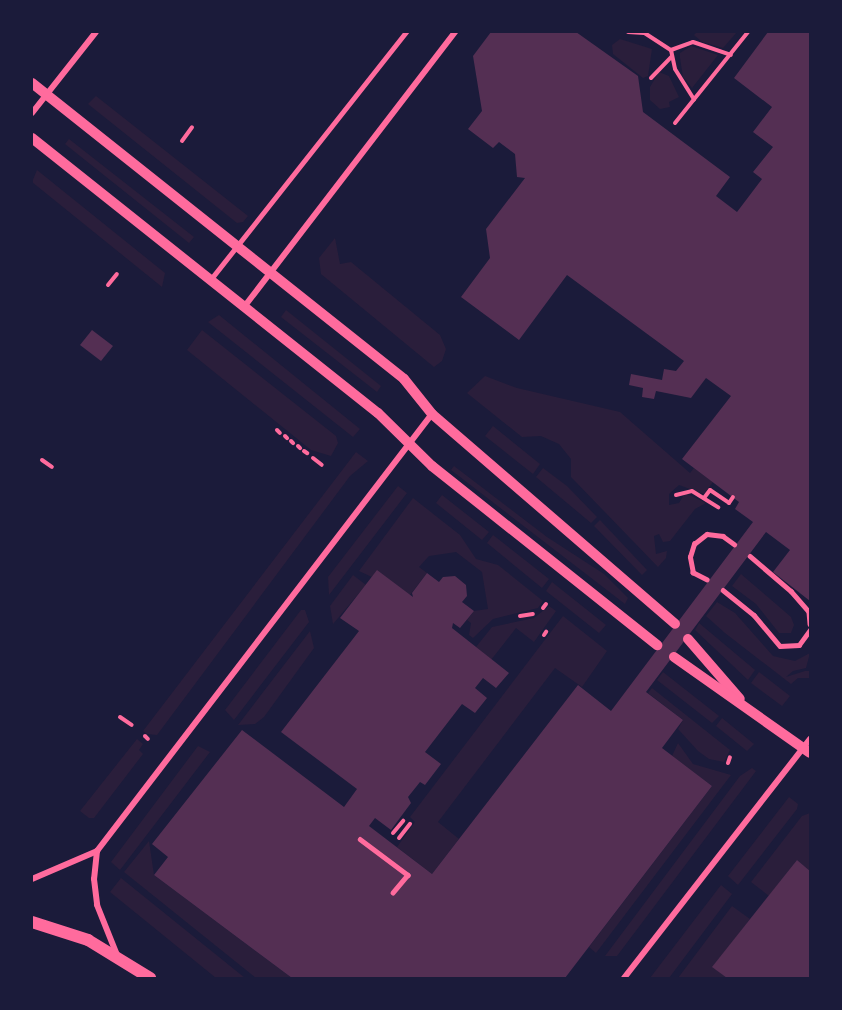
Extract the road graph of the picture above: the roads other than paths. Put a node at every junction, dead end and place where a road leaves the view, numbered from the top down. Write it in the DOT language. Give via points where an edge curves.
graph roads {
  1 [pos="96,32"];
  2 [pos="406,32"];
  3 [pos="455,32"];
  4 [pos="32,83"];
  5 [pos="46,94"];
  6 [pos="32,113"];
  7 [pos="32,138"];
  8 [pos="238,247"];
  9 [pos="272,273"];
  10 [pos="211,280"];
  11 [pos="244,307"];
  12 [pos="432,414"];
  13 [pos="408,444"];
  14 [pos="734,544"];
  15 [pos="750,556"];
  16 [pos="707,580"];
  17 [pos="723,590"];
  18 [pos="675,624"];
  19 [pos="810,624"];
  20 [pos="810,630"];
  21 [pos="688,639"];
  22 [pos="657,645"];
  23 [pos="674,657"];
  24 [pos="752,713"];
  25 [pos="810,733"];
  26 [pos="808,746"];
  27 [pos="360,839"];
  28 [pos="97,851"];
  29 [pos="32,879"];
  30 [pos="393,893"];
  31 [pos="32,922"];
  32 [pos="118,956"];
  33 [pos="150,978"];
  34 [pos="624,978"];
  1 -- 5 [label="street"];
  2 -- 8 [label="lane"];
  3 -- 9 [label="street"];
  4 -- 5 [label="street"];
  5 -- 6 [label="street"];
  5 -- 8 [label="street"];
  7 -- 10 [label="street"];
  8 -- 9 [label="street"];
  8 -- 10 [label="lane"];
  9 -- 11 [label="street"];
  9 -- 12 [label="street" via="404,379"];
  10 -- 11 [label="street"];
  11 -- 13 [label="street" via="378,413"];
  12 -- 13 [label="street"];
  12 -- 18 [label="street"];
  13 -- 22 [label="street"];
  13 -- 28 [label="street"];
  14 -- 16 [label="lane" via="723,536 707,534 694,544 690,557 693,573"];
  15 -- 19 [label="lane" via="809,612"];
  17 -- 20 [label="lane" via="754,615 780,646 799,645"];
  21 -- 24 [label="street"];
  23 -- 24 [label="street"];
  24 -- 26 [label="street"];
  25 -- 26 [label="street"];
  26 -- 34 [label="street"];
  27 -- 30 [label="lane" via="408,875"];
  28 -- 29 [label="street"];
  28 -- 32 [label="street" via="97,905"];
  31 -- 32 [label="main road" via="88,940"];
  32 -- 33 [label="main road"];
}
